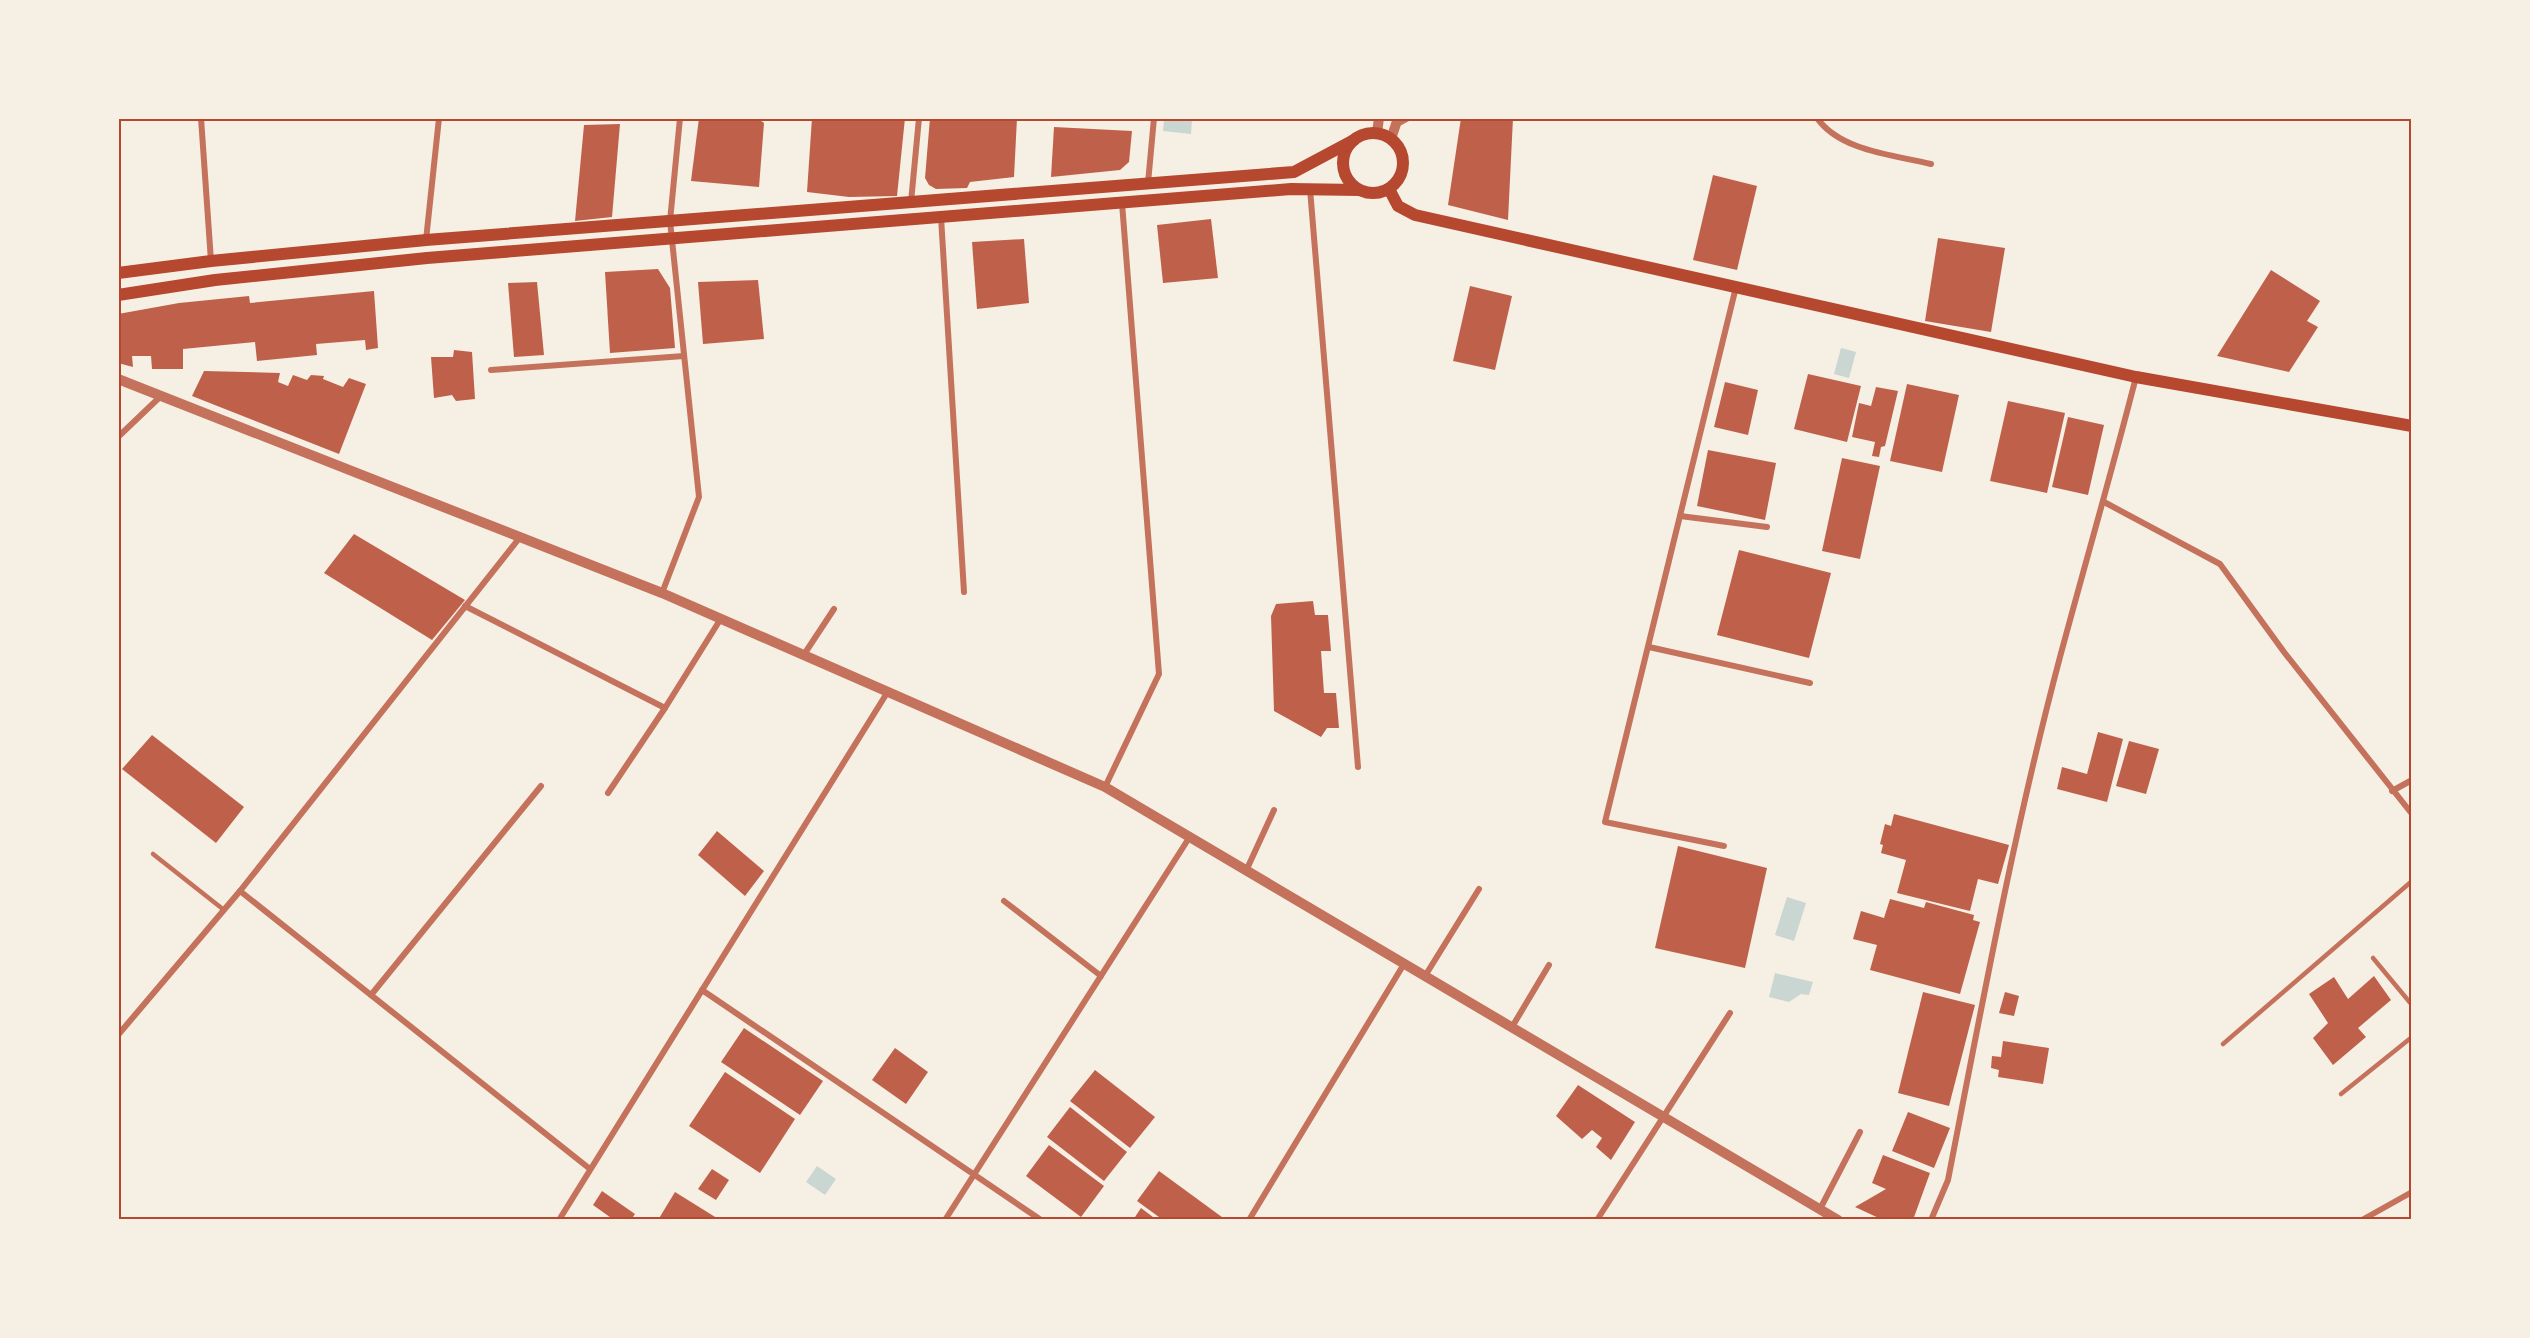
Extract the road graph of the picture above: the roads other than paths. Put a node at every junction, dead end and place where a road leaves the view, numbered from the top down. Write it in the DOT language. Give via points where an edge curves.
graph roads {
  1 [pos="201,118"];
  2 [pos="439,118"];
  3 [pos="680,118"];
  4 [pos="919,118"];
  5 [pos="1154,118"];
  6 [pos="1379,118"];
  7 [pos="1408,118"];
  8 [pos="1816,118"];
  9 [pos="1397,121"];
  10 [pos="1377,133"];
  11 [pos="1391,139"];
  12 [pos="1354,140"];
  13 [pos="1930,164"];
  14 [pos="1148,184"];
  15 [pos="1310,189"];
  16 [pos="1389,189"];
  17 [pos="1359,190"];
  18 [pos="911,202"];
  19 [pos="1122,202"];
  20 [pos="941,217"];
  21 [pos="670,221"];
  22 [pos="672,238"];
  23 [pos="426,240"];
  24 [pos="211,261"];
  25 [pos="118,273"];
  26 [pos="1736,286"];
  27 [pos="118,295"];
  28 [pos="684,356"];
  29 [pos="491,370"];
  30 [pos="2136,377"];
  31 [pos="118,379"];
  32 [pos="162,394"];
  33 [pos="2412,426"];
  34 [pos="118,437"];
  35 [pos="2104,502"];
  36 [pos="1680,516"];
  37 [pos="1767,527"];
  38 [pos="521,536"];
  39 [pos="964,592"];
  40 [pos="662,593"];
  41 [pos="465,606"];
  42 [pos="834,609"];
  43 [pos="720,620"];
  44 [pos="1649,647"];
  45 [pos="803,656"];
  46 [pos="1810,683"];
  47 [pos="887,693"];
  48 [pos="665,708"];
  49 [pos="1358,767"];
  50 [pos="2412,780"];
  51 [pos="541,786"];
  52 [pos="1105,787"];
  53 [pos="2392,791"];
  54 [pos="608,793"];
  55 [pos="1274,810"];
  56 [pos="2412,814"];
  57 [pos="1189,838"];
  58 [pos="1724,846"];
  59 [pos="153,854"];
  60 [pos="1246,871"];
  61 [pos="2412,881"];
  62 [pos="1479,889"];
  63 [pos="240,891"];
  64 [pos="1004,901"];
  65 [pos="224,910"];
  66 [pos="2373,958"];
  67 [pos="1404,964"];
  68 [pos="1549,965"];
  69 [pos="1101,976"];
  70 [pos="1425,976"];
  71 [pos="702,990"];
  72 [pos="371,995"];
  73 [pos="2412,1005"];
  74 [pos="1730,1013"];
  75 [pos="1512,1027"];
  76 [pos="118,1035"];
  77 [pos="2412,1037"];
  78 [pos="2223,1044"];
  79 [pos="2341,1094"];
  80 [pos="1662,1116"];
  81 [pos="1860,1132"];
  82 [pos="590,1169"];
  83 [pos="974,1174"];
  84 [pos="2412,1191"];
  85 [pos="1820,1209"];
  86 [pos="559,1220"];
  87 [pos="945,1220"];
  88 [pos="1041,1220"];
  89 [pos="1249,1220"];
  90 [pos="1596,1220"];
  91 [pos="1838,1220"];
  92 [pos="1931,1220"];
  93 [pos="2362,1220"];
  1 -- 24 [label="street"];
  2 -- 23 [label="street"];
  3 -- 21 [label="street"];
  4 -- 18 [label="street"];
  5 -- 14 [label="street"];
  6 -- 10 [label="street"];
  7 -- 9 [label="street"];
  8 -- 13 [label="street" via="1823,128 1842,140"];
  9 -- 11 [label="street"];
  10 -- 11 [label="main road"];
  10 -- 12 [label="main road"];
  11 -- 16 [label="main road" via="1398,146 1403,164 1401,174"];
  12 -- 14 [label="main road" via="1294,172"];
  12 -- 17 [label="main road" via="1347,147 1342,166 1351,185"];
  14 -- 18 [label="main road"];
  15 -- 17 [label="main road"];
  15 -- 19 [label="main road"];
  15 -- 49 [label="street"];
  16 -- 17 [label="main road" via="1369,193"];
  16 -- 26 [label="main road" via="1398,206 1415,215"];
  18 -- 21 [label="main road"];
  19 -- 20 [label="main road"];
  19 -- 52 [label="street" via="1159,674"];
  20 -- 22 [label="main road"];
  20 -- 39 [label="street"];
  21 -- 22 [label="street"];
  21 -- 23 [label="main road"];
  22 -- 27 [label="main road" via="427,258 215,280"];
  22 -- 28 [label="street"];
  23 -- 24 [label="main road"];
  24 -- 25 [label="main road"];
  26 -- 30 [label="main road"];
  26 -- 36 [label="street"];
  28 -- 29 [label="street"];
  28 -- 40 [label="street" via="699,497"];
  30 -- 33 [label="main road"];
  30 -- 35 [label="street"];
  31 -- 32 [label="street"];
  32 -- 34 [label="street"];
  32 -- 38 [label="street"];
  35 -- 53 [label="street" via="2220,564"];
  35 -- 92 [label="street" via="2060,657 2008,875 1948,1180"];
  36 -- 37 [label="street"];
  36 -- 44 [label="street"];
  38 -- 40 [label="street"];
  38 -- 41 [label="street"];
  40 -- 43 [label="street"];
  41 -- 48 [label="street"];
  41 -- 63 [label="street"];
  42 -- 45 [label="street"];
  43 -- 45 [label="street"];
  43 -- 48 [label="street"];
  44 -- 46 [label="street"];
  44 -- 58 [label="street" via="1605,822"];
  45 -- 47 [label="street"];
  47 -- 52 [label="street"];
  47 -- 71 [label="street"];
  48 -- 54 [label="street"];
  50 -- 53 [label="street"];
  51 -- 72 [label="street"];
  52 -- 57 [label="street"];
  53 -- 56 [label="street"];
  55 -- 60 [label="street"];
  57 -- 60 [label="street"];
  57 -- 69 [label="street"];
  59 -- 65 [label="lane"];
  60 -- 67 [label="street"];
  61 -- 78 [label="lane"];
  62 -- 70 [label="street"];
  63 -- 65 [label="street"];
  63 -- 72 [label="street"];
  64 -- 69 [label="street"];
  65 -- 76 [label="street"];
  66 -- 73 [label="lane"];
  67 -- 70 [label="street"];
  67 -- 89 [label="street"];
  68 -- 75 [label="street"];
  69 -- 83 [label="street"];
  70 -- 75 [label="street"];
  71 -- 82 [label="street"];
  71 -- 83 [label="street"];
  72 -- 82 [label="street"];
  74 -- 80 [label="street"];
  75 -- 80 [label="street"];
  77 -- 79 [label="lane"];
  80 -- 85 [label="street"];
  80 -- 90 [label="street"];
  81 -- 85 [label="street"];
  82 -- 86 [label="street"];
  83 -- 87 [label="street"];
  83 -- 88 [label="street"];
  84 -- 93 [label="street"];
  85 -- 91 [label="street"];
}
